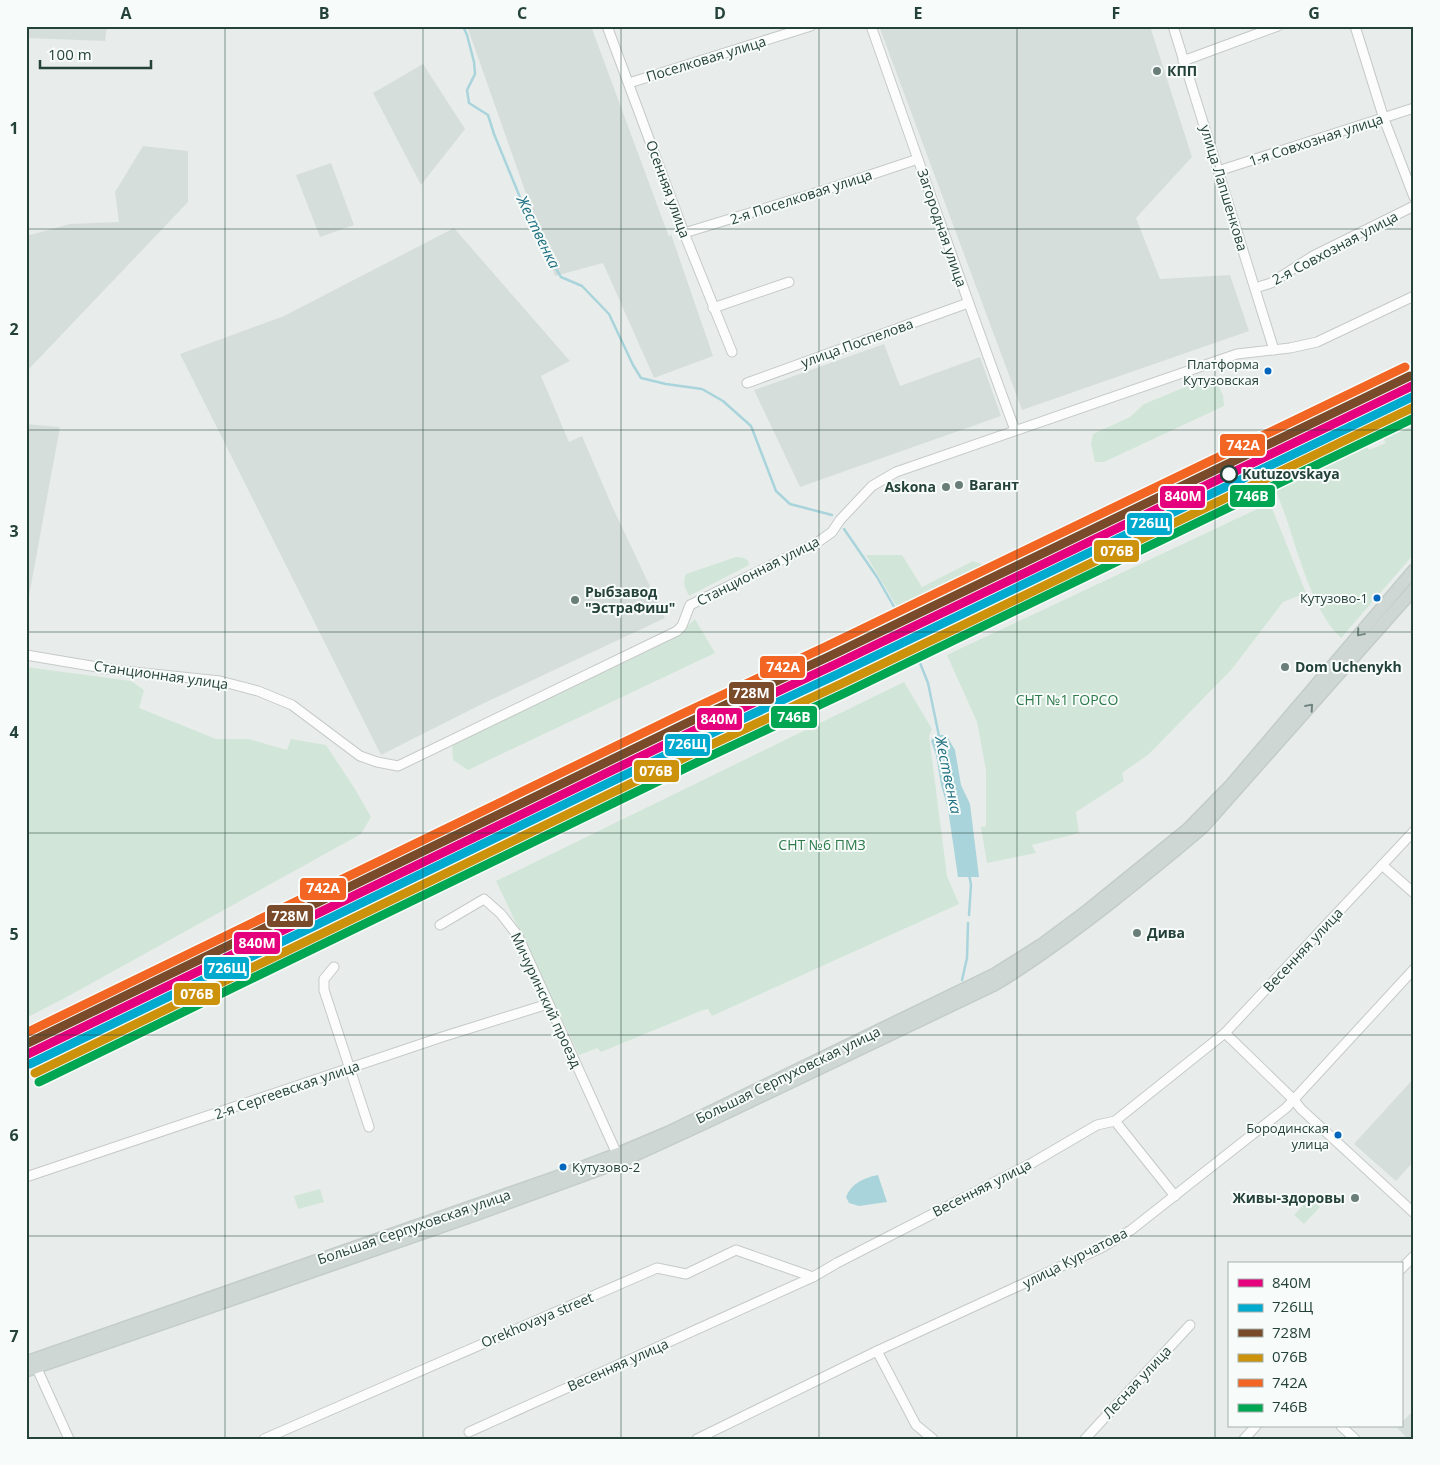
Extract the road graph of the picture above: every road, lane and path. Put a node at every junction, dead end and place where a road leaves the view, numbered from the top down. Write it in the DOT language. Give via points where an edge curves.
graph roads {
  1 [pos="607,26"];
  2 [pos="811,26"];
  3 [pos="871,26"];
  4 [pos="1173,26"];
  5 [pos="1278,26"];
  6 [pos="1354,26"];
  7 [pos="1184,61"];
  8 [pos="629,83"];
  9 [pos="1414,108"];
  10 [pos="1384,119"];
  11 [pos="918,158"];
  12 [pos="1218,171"];
  13 [pos="1414,197"];
  14 [pos="1414,206"];
  15 [pos="684,233"];
  16 [pos="789,282"];
  17 [pos="1255,288"];
  18 [pos="1414,296"];
  19 [pos="968,303"];
  20 [pos="713,308"];
  21 [pos="1274,350"];
  22 [pos="732,352"];
  23 [pos="747,383"];
  24 [pos="1015,430"];
  25 [pos="1414,570"];
  26 [pos="1414,589"];
  27 [pos="26,655"];
  28 [pos="1414,830"];
  29 [pos="1382,865"];
  30 [pos="1414,894"];
  31 [pos="440,925"];
  32 [pos="334,967"];
  33 [pos="1414,969"];
  34 [pos="548,1004"];
  35 [pos="1225,1033"];
  36 [pos="350,1068"];
  37 [pos="1294,1100"];
  38 [pos="1116,1121"];
  39 [pos="369,1127"];
  40 [pos="617,1154"];
  41 [pos="26,1177"];
  42 [pos="1175,1196"];
  43 [pos="1414,1213"];
  44 [pos="1414,1256"];
  45 [pos="1402,1268"];
  46 [pos="813,1277"];
  47 [pos="1190,1325"];
  48 [pos="877,1351"];
  49 [pos="30,1365"];
  50 [pos="1254,1428"];
  51 [pos="1343,1428"];
  52 [pos="469,1432"];
  53 [pos="69,1439"];
  54 [pos="264,1439"];
  55 [pos="698,1439"];
  56 [pos="933,1439"];
  57 [pos="1085,1439"];
  58 [pos="1244,1439"];
  59 [pos="1355,1439"];
  1 -- 8 [label="street, Осенняя улица"];
  2 -- 8 [label="street, Поселковая улица"];
  3 -- 11 [label="street, Загородная улица"];
  4 -- 7 [label="street, улица Лапшенкова"];
  5 -- 7 [label="street"];
  6 -- 10 [label="street"];
  7 -- 12 [label="street, улица Лапшенкова"];
  8 -- 15 [label="street, Осенняя улица"];
  9 -- 10 [label="street, 1-я Совхозная улица"];
  10 -- 12 [label="street, 1-я Совхозная улица"];
  10 -- 13 [label="street"];
  11 -- 15 [label="street, 2-я Поселковая улица"];
  11 -- 19 [label="street, Загородная улица"];
  12 -- 17 [label="street, улица Лапшенкова"];
  14 -- 17 [label="street, 2-я Совхозная улица" via="1314,256 1271,283"];
  15 -- 20 [label="street, Осенняя улица"];
  16 -- 20 [label="street"];
  17 -- 21 [label="street, улица Лапшенкова"];
  18 -- 21 [label="street, Станционная улица" via="1317,342"];
  19 -- 23 [label="street, улица Поспелова"];
  19 -- 24 [label="street, Загородная улица"];
  20 -- 22 [label="street, Осенняя улица"];
  21 -- 24 [label="street, Станционная улица" via="1237,354"];
  24 -- 27 [label="street, Станционная улица" via="896,472 872,486 832,532 818,542 690,605 677,631 398,766 360,756 292,705 258,691 220,681 115,670"];
  25 -- 40 [label="main road, Большая Серпуховская улица, one-way" via="1210,808 1164,850 1041,945 975,984 678,1128"];
  49 -- 26 [label="main road, Большая Серпуховская улица, one-way" via="463,1219 620,1162 1000,981 1067,936 1203,827"];
  28 -- 29 [label="street, Весенняя улица"];
  29 -- 30 [label="street"];
  29 -- 35 [label="street, Весенняя улица"];
  31 -- 34 [label="street, Мичуринский проезд" via="484,899 518,936"];
  32 -- 36 [label="street" via="324,979 324,990"];
  33 -- 37 [label="street, улица Курчатова"];
  34 -- 36 [label="street, 2-я Сергеевская улица"];
  34 -- 40 [label="street, Мичуринский проезд"];
  35 -- 37 [label="street"];
  35 -- 38 [label="street, Весенняя улица"];
  36 -- 39 [label="street"];
  36 -- 41 [label="street, 2-я Сергеевская улица"];
  37 -- 42 [label="street, улица Курчатова"];
  37 -- 43 [label="street"];
  38 -- 42 [label="street"];
  38 -- 46 [label="street, Весенняя улица" via="1097,1125 1032,1163"];
  40 -- 49 [label="main road, Большая Серпуховская улица"];
  42 -- 48 [label="street, улица Курчатова" via="1131,1230 1101,1248"];
  44 -- 45 [label="street"];
  46 -- 52 [label="street, Весенняя улица"];
  46 -- 54 [label="street, Orekhovaya street" via="736,1250 686,1274 657,1268"];
  47 -- 57 [label="street, Лесная улица"];
  48 -- 55 [label="street, улица Курчатова"];
  48 -- 56 [label="street" via="916,1425"];
  49 -- 53 [label="street"];
  50 -- 58 [label="street"];
  51 -- 59 [label="street"];
}
